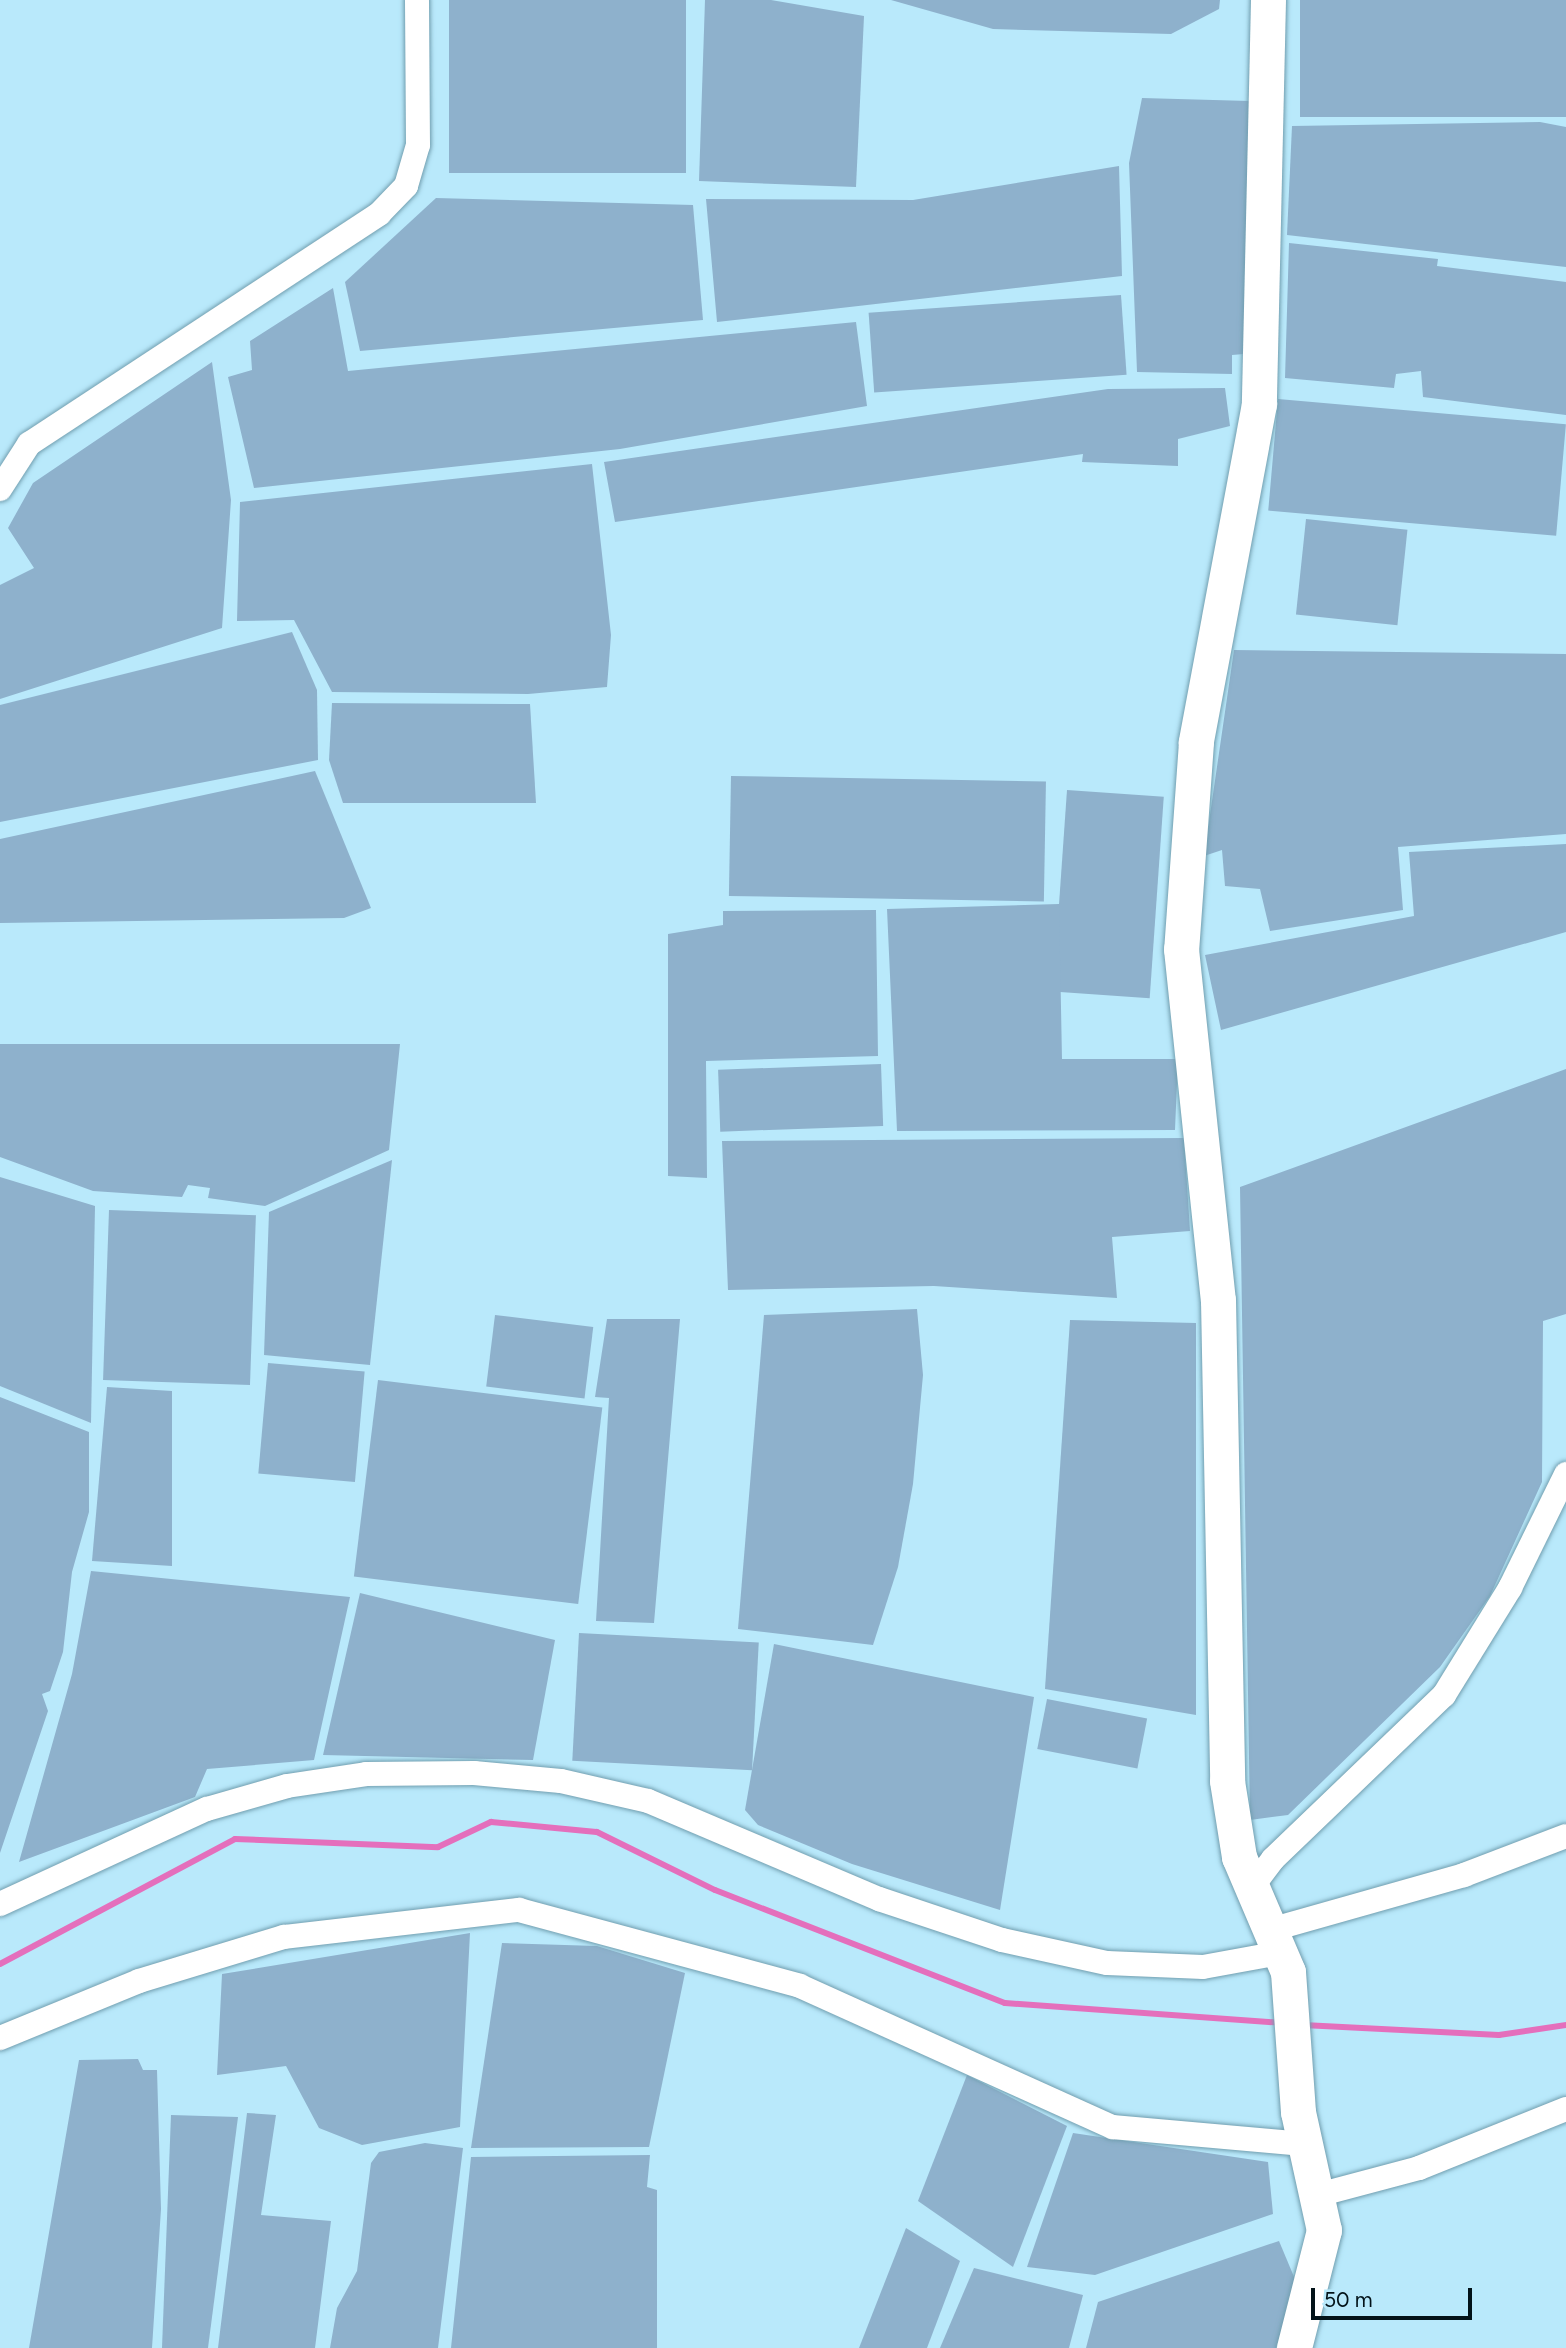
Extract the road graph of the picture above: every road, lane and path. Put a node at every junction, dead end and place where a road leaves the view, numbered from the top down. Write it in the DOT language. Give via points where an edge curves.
graph roads {
  1 [pos="417,0"];
  2 [pos="1268,0"];
  3 [pos="0,489"];
  4 [pos="1566,1474"];
  5 [pos="1566,1836"];
  6 [pos="1252,1888"];
  7 [pos="0,1904"];
  8 [pos="1279,1952"];
  9 [pos="0,2038"];
  10 [pos="1566,2109"];
  11 [pos="1301,2128"];
  12 [pos="1314,2196"];
  13 [pos="1294,2348"];
  1 -- 3 [label="street" via="418,145 406,186 379,214 29,444"];
  2 -- 6 [label="street" via="1259,404 1196,742 1181,949 1218,1300 1227,1781 1239,1857"];
  4 -- 6 [label="street" via="1510,1588 1444,1695 1273,1859"];
  5 -- 8 [label="street"];
  6 -- 8 [label="street"];
  7 -- 8 [label="street" via="207,1809 287,1787 366,1774 474,1773 561,1781 648,1801 879,1899 1015,1943 1107,1963 1203,1967"];
  8 -- 11 [label="street"];
  9 -- 11 [label="street" via="139,1981 284,1937 519,1909 800,1986 1113,2127"];
  10 -- 12 [label="street" via="1419,2168"];
  11 -- 12 [label="street"];
  12 -- 13 [label="street" via="1324,2230"];
}
